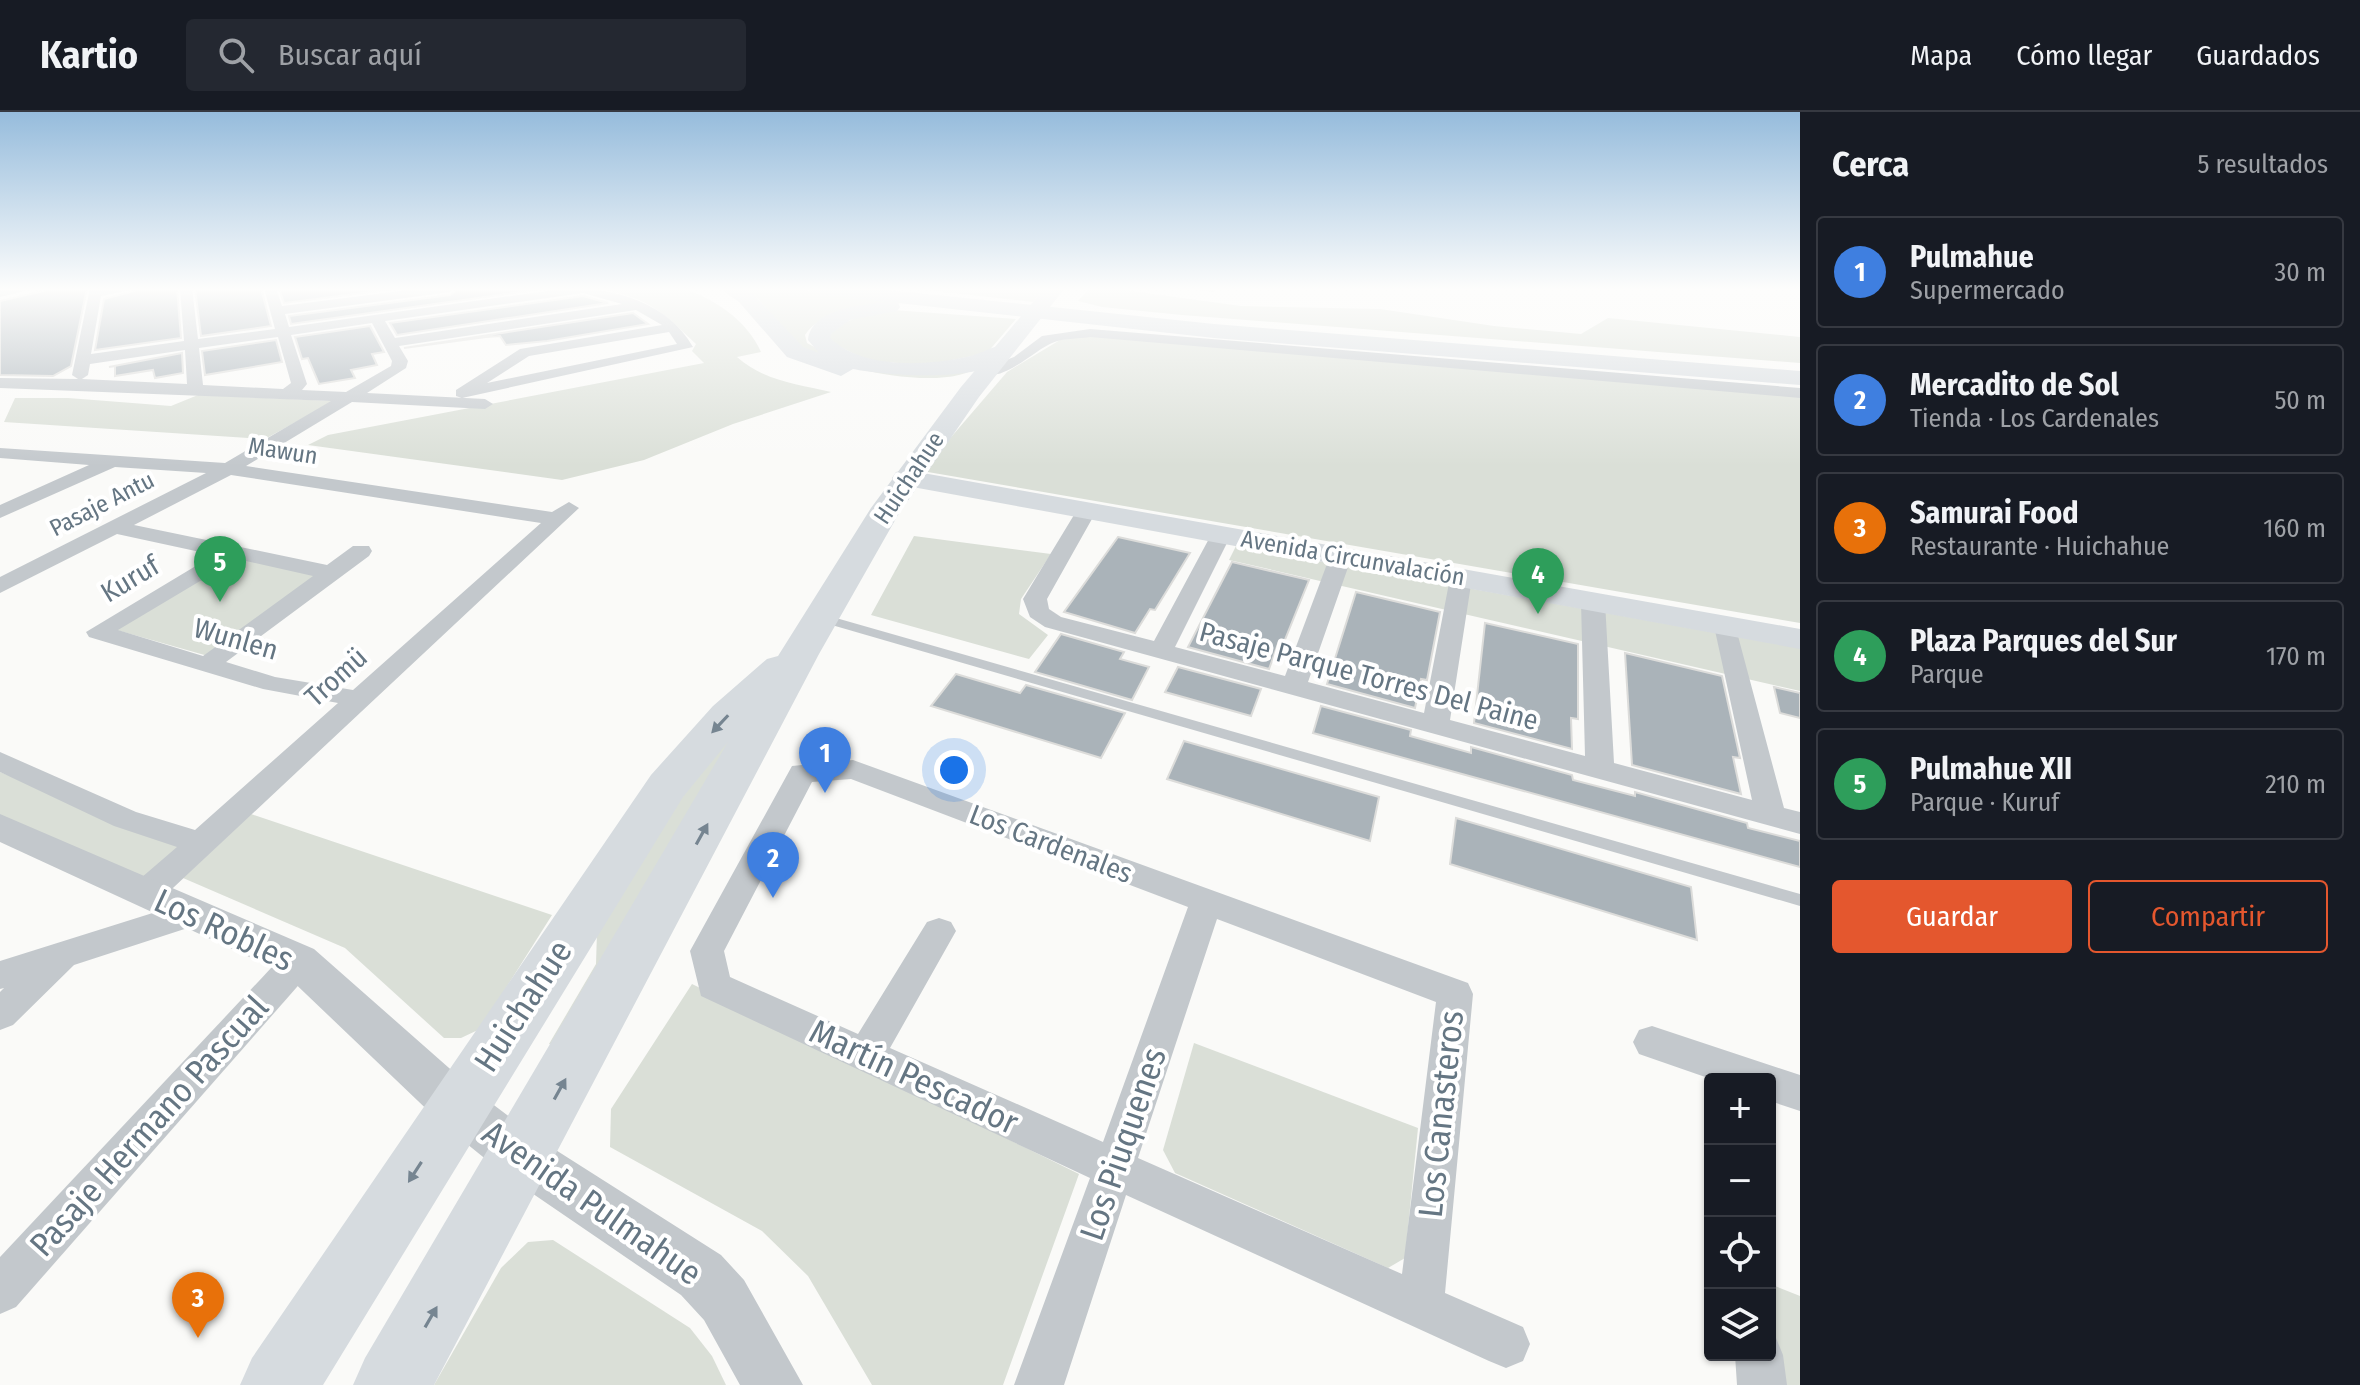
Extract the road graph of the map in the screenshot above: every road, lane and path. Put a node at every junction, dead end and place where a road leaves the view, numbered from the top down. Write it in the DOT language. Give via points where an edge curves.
graph roads {
  1 [pos="85,347"];
  2 [pos="174,347"];
  3 [pos="191,347"];
  4 [pos="288,347"];
  5 [pos="392,347"];
  6 [pos="549,347"];
  7 [pos="684,347"];
  8 [pos="791,347"];
  9 [pos="824,347"];
  10 [pos="999,347"];
  11 [pos="1036,347"];
  12 [pos="1260,347"];
  13 [pos="1451,347"];
  14 [pos="1513,347"];
  15 [pos="495,351"];
  16 [pos="513,357"];
  17 [pos="83,360"];
  18 [pos="1800,369"];
  19 [pos="975,373"];
  20 [pos="1800,378"];
  21 [pos="79,383"];
  22 [pos="5,387"];
  23 [pos="194,389"];
  24 [pos="462,393"];
  25 [pos="1800,393"];
  26 [pos="287,394"];
  27 [pos="352,397"];
  28 [pos="447,402"];
  29 [pos="485,404"];
  30 [pos="0,453"];
  31 [pos="114,460"];
  32 [pos="228,469"];
  33 [pos="906,478"];
  34 [pos="1087,510"];
  35 [pos="0,512"];
  36 [pos="562,514"];
  37 [pos="113,527"];
  38 [pos="1221,535"];
  39 [pos="361,551"];
  40 [pos="234,552"];
  41 [pos="1341,556"];
  42 [pos="332,573"];
  43 [pos="1461,578"];
  44 [pos="0,586"];
  45 [pos="1593,602"];
  46 [pos="1726,626"];
  47 [pos="98,632"];
  48 [pos="810,636"];
  49 [pos="1800,639"];
  50 [pos="1160,653"];
  51 [pos="208,664"];
  52 [pos="1293,689"];
  53 [pos="359,699"];
  54 [pos="1435,727"];
  55 [pos="0,761"];
  56 [pos="1600,771"];
  57 [pos="1771,816"];
  58 [pos="1800,823"];
  59 [pos="0,827"];
  60 [pos="200,843"];
  61 [pos="146,893"];
  62 [pos="1800,900"];
  63 [pos="1206,903"];
  64 [pos="194,913"];
  65 [pos="939,931"];
  66 [pos="69,953"];
  67 [pos="299,961"];
  68 [pos="0,975"];
  69 [pos="714,986"];
  70 [pos="0,1014"];
  71 [pos="1652,1042"];
  72 [pos="866,1055"];
  73 [pos="1732,1073"];
  74 [pos="1776,1085"];
  75 [pos="1800,1093"];
  76 [pos="457,1106"];
  77 [pos="522,1157"];
  78 [pos="1115,1169"];
  79 [pos="0,1291"];
  80 [pos="1421,1306"];
  81 [pos="1506,1344"];
  82 [pos="1760,1361"];
  83 [pos="279,1385"];
  84 [pos="392,1385"];
  85 [pos="773,1385"];
  86 [pos="1039,1385"];
  87 [pos="1762,1385"];
  1 -- 17 [label="street"];
  2 -- 17 [label="street"];
  3 -- 23 [label="street"];
  4 -- 26 [label="street" via="299,384"];
  5 -- 27 [label="street, Pasaje Antu" via="400,365"];
  6 -- 16 [label="street"];
  7 -- 24 [label="street"];
  8 -- 19 [label="main road" via="812,360 864,374"];
  9 -- 19 [label="main road" via="843,358 897,368 967,365"];
  10 -- 19 [label="main road, Huichahue"];
  11 -- 19 [label="street" via="1019,360"];
  12 -- 25 [label="street"];
  13 -- 20 [label="main road"];
  14 -- 18 [label="main road"];
  15 -- 16 [label="street"];
  16 -- 24 [label="street"];
  17 -- 21 [label="street"];
  19 -- 33 [label="main road, Huichahue"];
  21 -- 22 [label="street"];
  21 -- 23 [label="street"];
  22 -- 23 [label="street" via="175,399"];
  23 -- 26 [label="street"];
  24 -- 28 [label="street"];
  26 -- 27 [label="street"];
  27 -- 28 [label="street"];
  27 -- 32 [label="street, Pasaje Antu"];
  28 -- 29 [label="street"];
  30 -- 31 [label="street, Mawun"];
  31 -- 32 [label="street, Mawun"];
  31 -- 35 [label="street"];
  32 -- 36 [label="street, Mawun"];
  32 -- 37 [label="street, Pasaje Antu"];
  33 -- 34 [label="main road, Avenida Circunvalación"];
  33 -- 48 [label="main road, Huichahue"];
  34 -- 38 [label="main road, Avenida Circunvalación"];
  34 -- 50 [label="street, Pasaje Parque Torres Del Paine" via="1035,599 1035,608 1044,618 1078,631"];
  36 -- 53 [label="street, Tromü"];
  37 -- 40 [label="street, Kuruf"];
  37 -- 44 [label="street, Pasaje Antu"];
  38 -- 41 [label="main road, Avenida Circunvalación"];
  38 -- 50 [label="street"];
  39 -- 42 [label="street"];
  40 -- 42 [label="street, Kuruf"];
  40 -- 47 [label="street, Kuruf"];
  41 -- 43 [label="main road, Avenida Circunvalación"];
  41 -- 52 [label="street"];
  42 -- 51 [label="street"];
  43 -- 45 [label="main road, Avenida Circunvalación"];
  43 -- 54 [label="street"];
  45 -- 46 [label="main road, Avenida Circunvalación"];
  45 -- 56 [label="street"];
  46 -- 49 [label="main road, Avenida Circunvalación"];
  46 -- 57 [label="street"];
  47 -- 51 [label="street, Wunlen"];
  48 -- 62 [label="lane"];
  48 -- 76 [label="main road, Huichahue, one-way" via="728,715 667,786"];
  77 -- 48 [label="main road, Huichahue, one-way"];
  50 -- 52 [label="street, Pasaje Parque Torres Del Paine"];
  51 -- 53 [label="street, Wunlen" via="272,684"];
  52 -- 54 [label="street, Pasaje Parque Torres Del Paine"];
  53 -- 60 [label="street, Tromü"];
  54 -- 56 [label="street, Pasaje Parque Torres Del Paine"];
  55 -- 60 [label="street" via="125,819"];
  56 -- 57 [label="street, Pasaje Parque Torres Del Paine"];
  57 -- 58 [label="street, Pasaje Parque Torres Del Paine"];
  59 -- 61 [label="street, Los Robles"];
  60 -- 61 [label="street, Tromü"];
  61 -- 64 [label="street, Los Robles"];
  63 -- 69 [label="street, Los Cardenales" via="853,769 802,773 707,951"];
  63 -- 78 [label="street, Los Piuquenes"];
  63 -- 80 [label="street, Los Canasteros" via="1455,994"];
  64 -- 66 [label="street"];
  64 -- 67 [label="street, Los Robles"];
  65 -- 72 [label="street"];
  66 -- 68 [label="street"];
  66 -- 70 [label="street"];
  67 -- 76 [label="street, Los Robles"];
  67 -- 79 [label="street, Pasaje Hermano Pascual"];
  69 -- 72 [label="street, Martín Pescador"];
  71 -- 73 [label="street"];
  72 -- 78 [label="street, Martín Pescador"];
  74 -- 75 [label="street"];
  76 -- 77 [label="street, Avenida Pulmahue"];
  76 -- 83 [label="main road, Huichahue, one-way"];
  84 -- 77 [label="main road, Huichahue, one-way"];
  77 -- 85 [label="street, Avenida Pulmahue" via="701,1275 724,1300"];
  78 -- 80 [label="street"];
  78 -- 86 [label="street, Los Piuquenes"];
  80 -- 81 [label="street"];
  82 -- 87 [label="street"];
}
